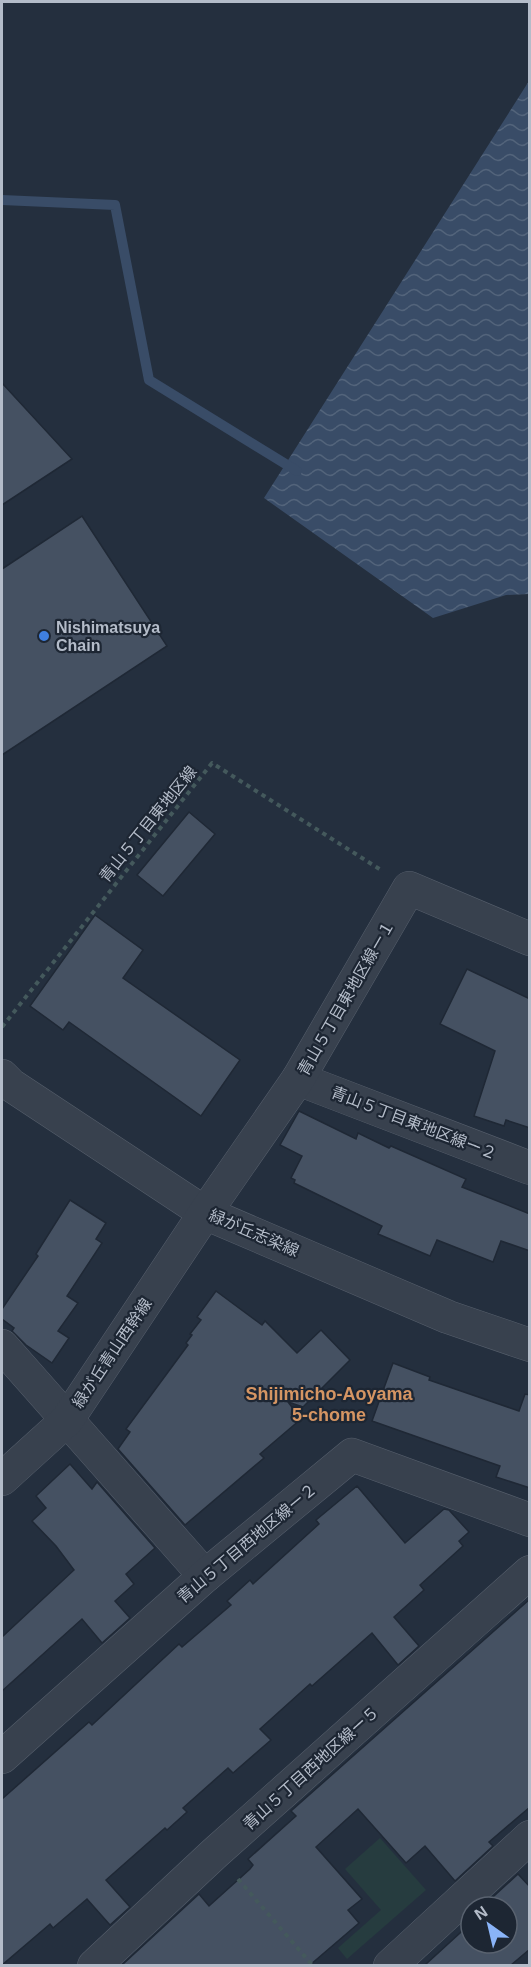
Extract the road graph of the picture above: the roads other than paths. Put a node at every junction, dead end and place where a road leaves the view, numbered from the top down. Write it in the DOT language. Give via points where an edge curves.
graph roads {
  1 [pos="530,939"];
  2 [pos="2,1076"];
  3 [pos="298,1079"];
  4 [pos="530,1168"];
  5 [pos="205,1213"];
  6 [pos="530,1345"];
  7 [pos="2,1346"];
  8 [pos="67,1420"];
  9 [pos="2,1479"];
  10 [pos="530,1520"];
  11 [pos="530,1572"];
  12 [pos="205,1576"];
  13 [pos="2,1757"];
  14 [pos="530,1836"];
  15 [pos="94,1965"];
  16 [pos="390,1965"];
  1 -- 3 [label="street, 青山５丁目東地区線ー１" via="409,888"];
  2 -- 5 [label="street, 緑が丘志染線"];
  3 -- 4 [label="street, 青山５丁目東地区線ー２"];
  3 -- 5 [label="street, 青山５丁目東地区線ー１"];
  5 -- 6 [label="street, 緑が丘志染線" via="448,1317"];
  5 -- 8 [label="street, 緑が丘青山西幹線"];
  7 -- 8 [label="street"];
  8 -- 9 [label="street, 緑が丘青山西幹線"];
  8 -- 12 [label="street"];
  10 -- 12 [label="street, 青山５丁目西地区線ー２" via="352,1455"];
  11 -- 15 [label="street, 青山５丁目西地区線ー５"];
  12 -- 13 [label="street, 青山５丁目西地区線ー２"];
  14 -- 16 [label="street"];
}
